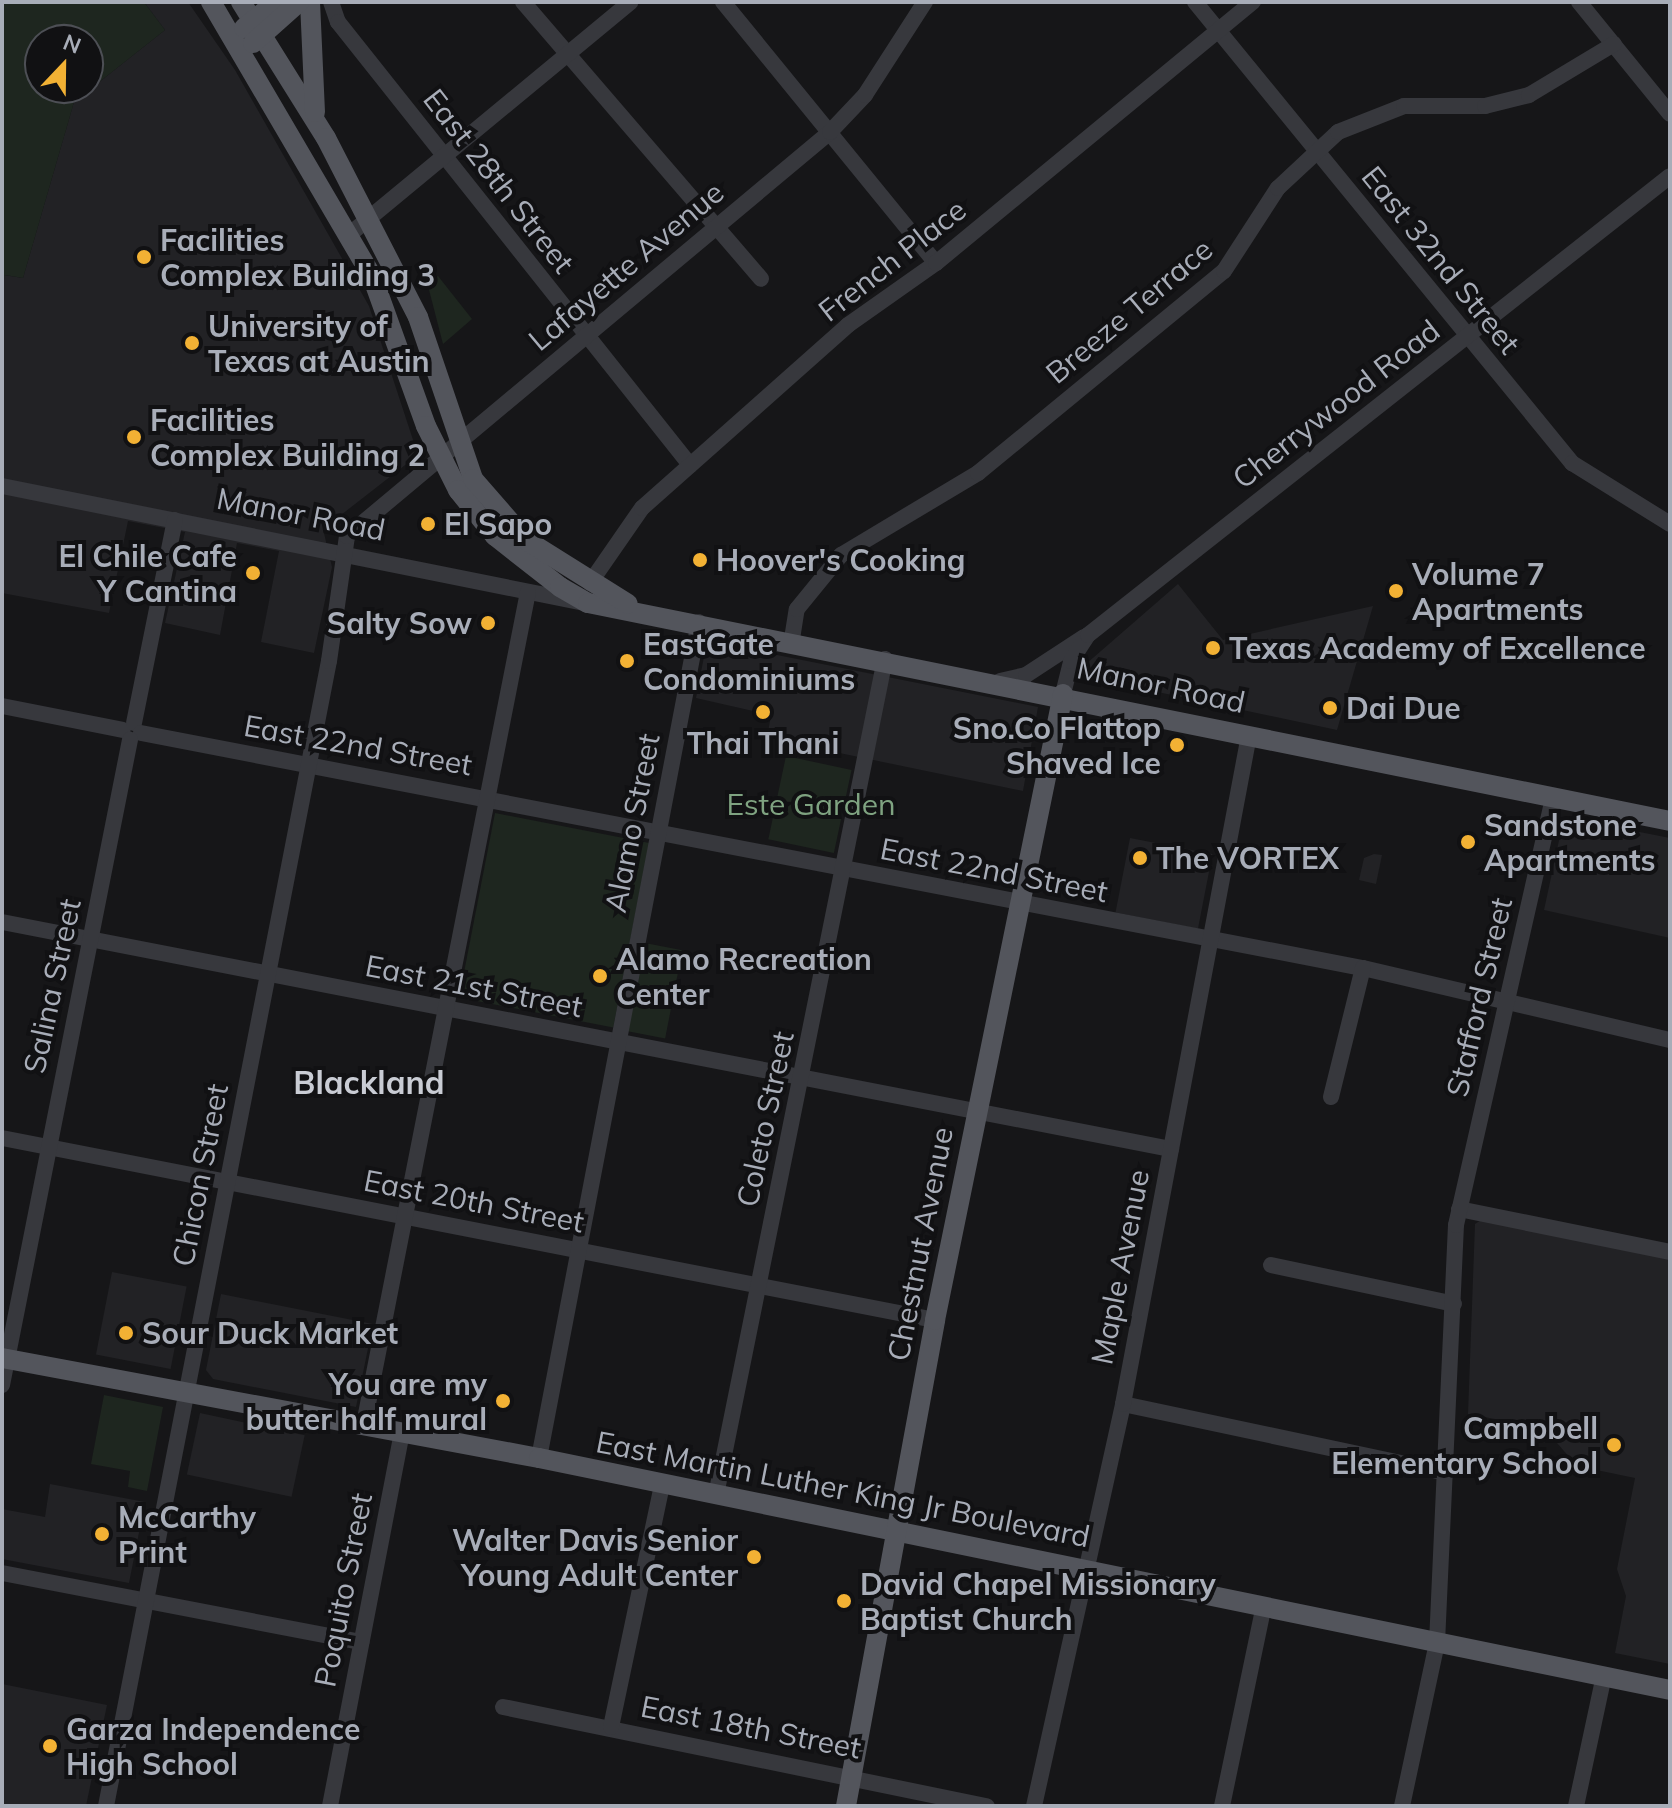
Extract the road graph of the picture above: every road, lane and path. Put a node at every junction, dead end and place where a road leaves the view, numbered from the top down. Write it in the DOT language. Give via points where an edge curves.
graph roads {
  1 [pos="211,2"];
  2 [pos="241,2"];
  3 [pos="276,2"];
  4 [pos="299,2"];
  5 [pos="310,2"];
  6 [pos="331,2"];
  7 [pos="523,2"];
  8 [pos="630,2"];
  9 [pos="723,2"];
  10 [pos="925,2"];
  11 [pos="1195,2"];
  12 [pos="1253,2"];
  13 [pos="1579,2"];
  14 [pos="259,29"];
  15 [pos="1218,30"];
  16 [pos="238,41"];
  17 [pos="1614,44"];
  18 [pos="566,55"];
  19 [pos="1670,114"];
  20 [pos="830,132"];
  21 [pos="326,138"];
  22 [pos="1315,150"];
  23 [pos="444,152"];
  24 [pos="1670,176"];
  25 [pos="369,218"];
  26 [pos="718,227"];
  27 [pos="350,234"];
  28 [pos="936,263"];
  29 [pos="761,279"];
  30 [pos="585,337"];
  31 [pos="1467,337"];
  32 [pos="456,443"];
  33 [pos="439,456"];
  34 [pos="690,465"];
  35 [pos="2,486"];
  36 [pos="175,520"];
  37 [pos="1670,524"];
  38 [pos="347,553"];
  39 [pos="528,592"];
  40 [pos="589,593"];
  41 [pos="699,622"];
  42 [pos="1088,635"];
  43 [pos="792,639"];
  44 [pos="885,659"];
  45 [pos="1000,681"];
  46 [pos="1063,694"];
  47 [pos="2,706"];
  48 [pos="132,731"];
  49 [pos="1249,735"];
  50 [pos="309,767"];
  51 [pos="1553,797"];
  52 [pos="491,798"];
  53 [pos="1670,821"];
  54 [pos="658,831"];
  55 [pos="846,869"];
  56 [pos="1017,904"];
  57 [pos="2,922"];
  58 [pos="1210,940"];
  59 [pos="90,941"];
  60 [pos="1363,968"];
  61 [pos="268,974"];
  62 [pos="1506,1005"];
  63 [pos="446,1008"];
  64 [pos="1670,1040"];
  65 [pos="620,1043"];
  66 [pos="803,1077"];
  67 [pos="1331,1097"];
  68 [pos="977,1112"];
  69 [pos="2,1138"];
  70 [pos="47,1147"];
  71 [pos="1171,1149"];
  72 [pos="228,1179"];
  73 [pos="1459,1209"];
  74 [pos="405,1216"];
  75 [pos="580,1251"];
  76 [pos="1670,1252"];
  77 [pos="1271,1265"];
  78 [pos="758,1286"];
  79 [pos="1454,1304"];
  80 [pos="935,1320"];
  81 [pos="5,1359"];
  82 [pos="2,1385"];
  83 [pos="185,1392"];
  84 [pos="1123,1404"];
  85 [pos="364,1424"];
  86 [pos="402,1431"];
  87 [pos="539,1458"];
  88 [pos="1447,1473"];
  89 [pos="662,1485"];
  90 [pos="716,1495"];
  91 [pos="898,1534"];
  92 [pos="1085,1569"];
  93 [pos="2,1573"];
  94 [pos="146,1602"];
  95 [pos="1264,1605"];
  96 [pos="361,1642"];
  97 [pos="1437,1643"];
  98 [pos="1604,1675"];
  99 [pos="1670,1690"];
  100 [pos="503,1707"];
  101 [pos="611,1727"];
  102 [pos="853,1776"];
  103 [pos="106,1806"];
  104 [pos="330,1806"];
  105 [pos="846,1806"];
  106 [pos="987,1806"];
  107 [pos="1034,1806"];
  108 [pos="1222,1806"];
  109 [pos="1402,1806"];
  110 [pos="1576,1806"];
  1 -- 16 [label="main road"];
  2 -- 14 [label="main road"];
  3 -- 14 [label="main road"];
  4 -- 14 [label="main road"];
  5 -- 21 [label="main road" via="313,105"];
  6 -- 23 [label="street, East 28th Street" via="338,22"];
  7 -- 18 [label="street"];
  8 -- 18 [label="street"];
  9 -- 20 [label="street"];
  10 -- 20 [label="street, Lafayette Avenue" via="865,95"];
  11 -- 15 [label="street, East 32nd Street"];
  12 -- 15 [label="street, French Place"];
  13 -- 17 [label="street"];
  14 -- 16 [label="main road"];
  14 -- 21 [label="main road"];
  15 -- 22 [label="street, East 32nd Street"];
  15 -- 28 [label="street, French Place"];
  16 -- 27 [label="main road"];
  17 -- 19 [label="street"];
  17 -- 22 [label="street, Breeze Terrace" via="1529,95 1485,106 1404,106 1361,120"];
  18 -- 23 [label="street"];
  18 -- 26 [label="street"];
  20 -- 26 [label="street, Lafayette Avenue"];
  20 -- 28 [label="street"];
  21 -- 25 [label="main road"];
  22 -- 31 [label="street, East 32nd Street"];
  22 -- 43 [label="street, Breeze Terrace" via="1278,188 1224,271 978,473 841,555 797,609"];
  23 -- 25 [label="street"];
  23 -- 30 [label="street, East 28th Street"];
  24 -- 31 [label="street, Cherrywood Road"];
  25 -- 27 [label="street"];
  25 -- 32 [label="main road" via="418,317"];
  26 -- 29 [label="street"];
  26 -- 30 [label="street, Lafayette Avenue"];
  27 -- 33 [label="main road" via="395,328"];
  28 -- 34 [label="street, French Place" via="848,325"];
  30 -- 32 [label="street, Lafayette Avenue"];
  30 -- 34 [label="street, East 28th Street"];
  31 -- 37 [label="street, East 32nd Street" via="1580,471"];
  31 -- 42 [label="street, Cherrywood Road"];
  32 -- 33 [label="street, Lafayette Avenue"];
  32 -- 40 [label="main road" via="507,522"];
  33 -- 38 [label="street, Lafayette Avenue" via="352,529"];
  33 -- 40 [label="main road" via="495,536"];
  34 -- 40 [label="street, French Place" via="618,536"];
  35 -- 36 [label="street, Manor Road"];
  36 -- 38 [label="street, Manor Road"];
  36 -- 48 [label="street, Salina Street"];
  38 -- 39 [label="street, Manor Road"];
  38 -- 50 [label="street, Chicon Street"];
  39 -- 40 [label="street, Manor Road"];
  39 -- 52 [label="street"];
  40 -- 41 [label="main road, Manor Road"];
  41 -- 43 [label="main road, Manor Road"];
  41 -- 54 [label="street, Alamo Street"];
  42 -- 45 [label="street" via="1026,675"];
  42 -- 46 [label="street, Cherrywood Road" via="1071,661"];
  43 -- 44 [label="main road, Manor Road"];
  44 -- 45 [label="main road, Manor Road"];
  44 -- 55 [label="street, Coleto Street"];
  45 -- 46 [label="main road, Manor Road"];
  46 -- 49 [label="main road, Manor Road"];
  46 -- 56 [label="main road, Chestnut Avenue"];
  47 -- 48 [label="street, East 22nd Street"];
  48 -- 50 [label="street, East 22nd Street"];
  48 -- 59 [label="street, Salina Street"];
  49 -- 51 [label="main road, Manor Road"];
  49 -- 58 [label="street, Maple Avenue"];
  50 -- 52 [label="street, East 22nd Street"];
  50 -- 61 [label="street, Chicon Street"];
  51 -- 53 [label="main road, Manor Road"];
  51 -- 62 [label="street, Stafford Street"];
  52 -- 54 [label="street, East 22nd Street"];
  52 -- 63 [label="street"];
  54 -- 55 [label="street, East 22nd Street"];
  54 -- 65 [label="street, Alamo Street"];
  55 -- 56 [label="street, East 22nd Street"];
  55 -- 66 [label="street, Coleto Street"];
  56 -- 58 [label="street, East 22nd Street"];
  56 -- 68 [label="main road, Chestnut Avenue"];
  57 -- 59 [label="street, East 21st Street"];
  58 -- 60 [label="street, East 22nd Street"];
  58 -- 71 [label="street, Maple Avenue"];
  59 -- 61 [label="street, East 21st Street"];
  59 -- 70 [label="street, Salina Street"];
  60 -- 62 [label="street, East 22nd Street"];
  60 -- 67 [label="street"];
  61 -- 63 [label="street, East 21st Street"];
  61 -- 72 [label="street, Chicon Street"];
  62 -- 64 [label="street, East 22nd Street"];
  62 -- 73 [label="street, Stafford Street"];
  63 -- 65 [label="street, East 21st Street"];
  63 -- 74 [label="street"];
  65 -- 66 [label="street, East 21st Street"];
  65 -- 75 [label="street, Alamo Street"];
  66 -- 68 [label="street, East 21st Street"];
  66 -- 78 [label="street, Coleto Street"];
  68 -- 71 [label="street, East 21st Street"];
  68 -- 80 [label="main road, Chestnut Avenue"];
  69 -- 70 [label="street, East 20th Street"];
  70 -- 72 [label="street, East 20th Street"];
  70 -- 81 [label="street, Salina Street"];
  71 -- 84 [label="street, Maple Avenue"];
  72 -- 74 [label="street, East 20th Street"];
  72 -- 83 [label="street, Chicon Street"];
  73 -- 76 [label="street"];
  73 -- 79 [label="street, Stafford Street"];
  74 -- 75 [label="street, East 20th Street"];
  74 -- 85 [label="street"];
  75 -- 78 [label="street, East 20th Street"];
  75 -- 87 [label="street, Alamo Street"];
  77 -- 79 [label="street"];
  78 -- 80 [label="street, East 20th Street"];
  78 -- 90 [label="street, Coleto Street"];
  79 -- 88 [label="street, Stafford Street"];
  80 -- 91 [label="main road, Chestnut Avenue"];
  81 -- 82 [label="street, Salina Street"];
  81 -- 83 [label="main road, East Martin Luther King Jr Boulevard"];
  83 -- 85 [label="main road, East Martin Luther King Jr Boulevard"];
  83 -- 94 [label="street, Chicon Street"];
  84 -- 88 [label="street"];
  84 -- 92 [label="street, Maple Avenue"];
  85 -- 86 [label="main road, East Martin Luther King Jr Boulevard"];
  86 -- 87 [label="main road, East Martin Luther King Jr Boulevard"];
  86 -- 96 [label="street, Poquito Street"];
  87 -- 89 [label="main road, East Martin Luther King Jr Boulevard"];
  88 -- 97 [label="street, Stafford Street"];
  89 -- 90 [label="main road, East Martin Luther King Jr Boulevard"];
  89 -- 101 [label="street"];
  90 -- 91 [label="main road, East Martin Luther King Jr Boulevard"];
  91 -- 92 [label="main road, East Martin Luther King Jr Boulevard"];
  91 -- 102 [label="main road, Chestnut Avenue"];
  92 -- 95 [label="main road, East Martin Luther King Jr Boulevard"];
  92 -- 107 [label="street, Maple Avenue"];
  93 -- 94 [label="street"];
  94 -- 96 [label="street"];
  94 -- 103 [label="street, Chicon Street"];
  95 -- 97 [label="main road, East Martin Luther King Jr Boulevard"];
  95 -- 108 [label="street"];
  96 -- 104 [label="street, Poquito Street"];
  97 -- 98 [label="main road, East Martin Luther King Jr Boulevard"];
  97 -- 109 [label="street, Stafford Street"];
  98 -- 99 [label="main road, East Martin Luther King Jr Boulevard"];
  98 -- 110 [label="street"];
  100 -- 101 [label="street, East 18th Street"];
  101 -- 102 [label="street, East 18th Street"];
  102 -- 105 [label="main road, Chestnut Avenue"];
  102 -- 106 [label="street, East 18th Street"];
}
